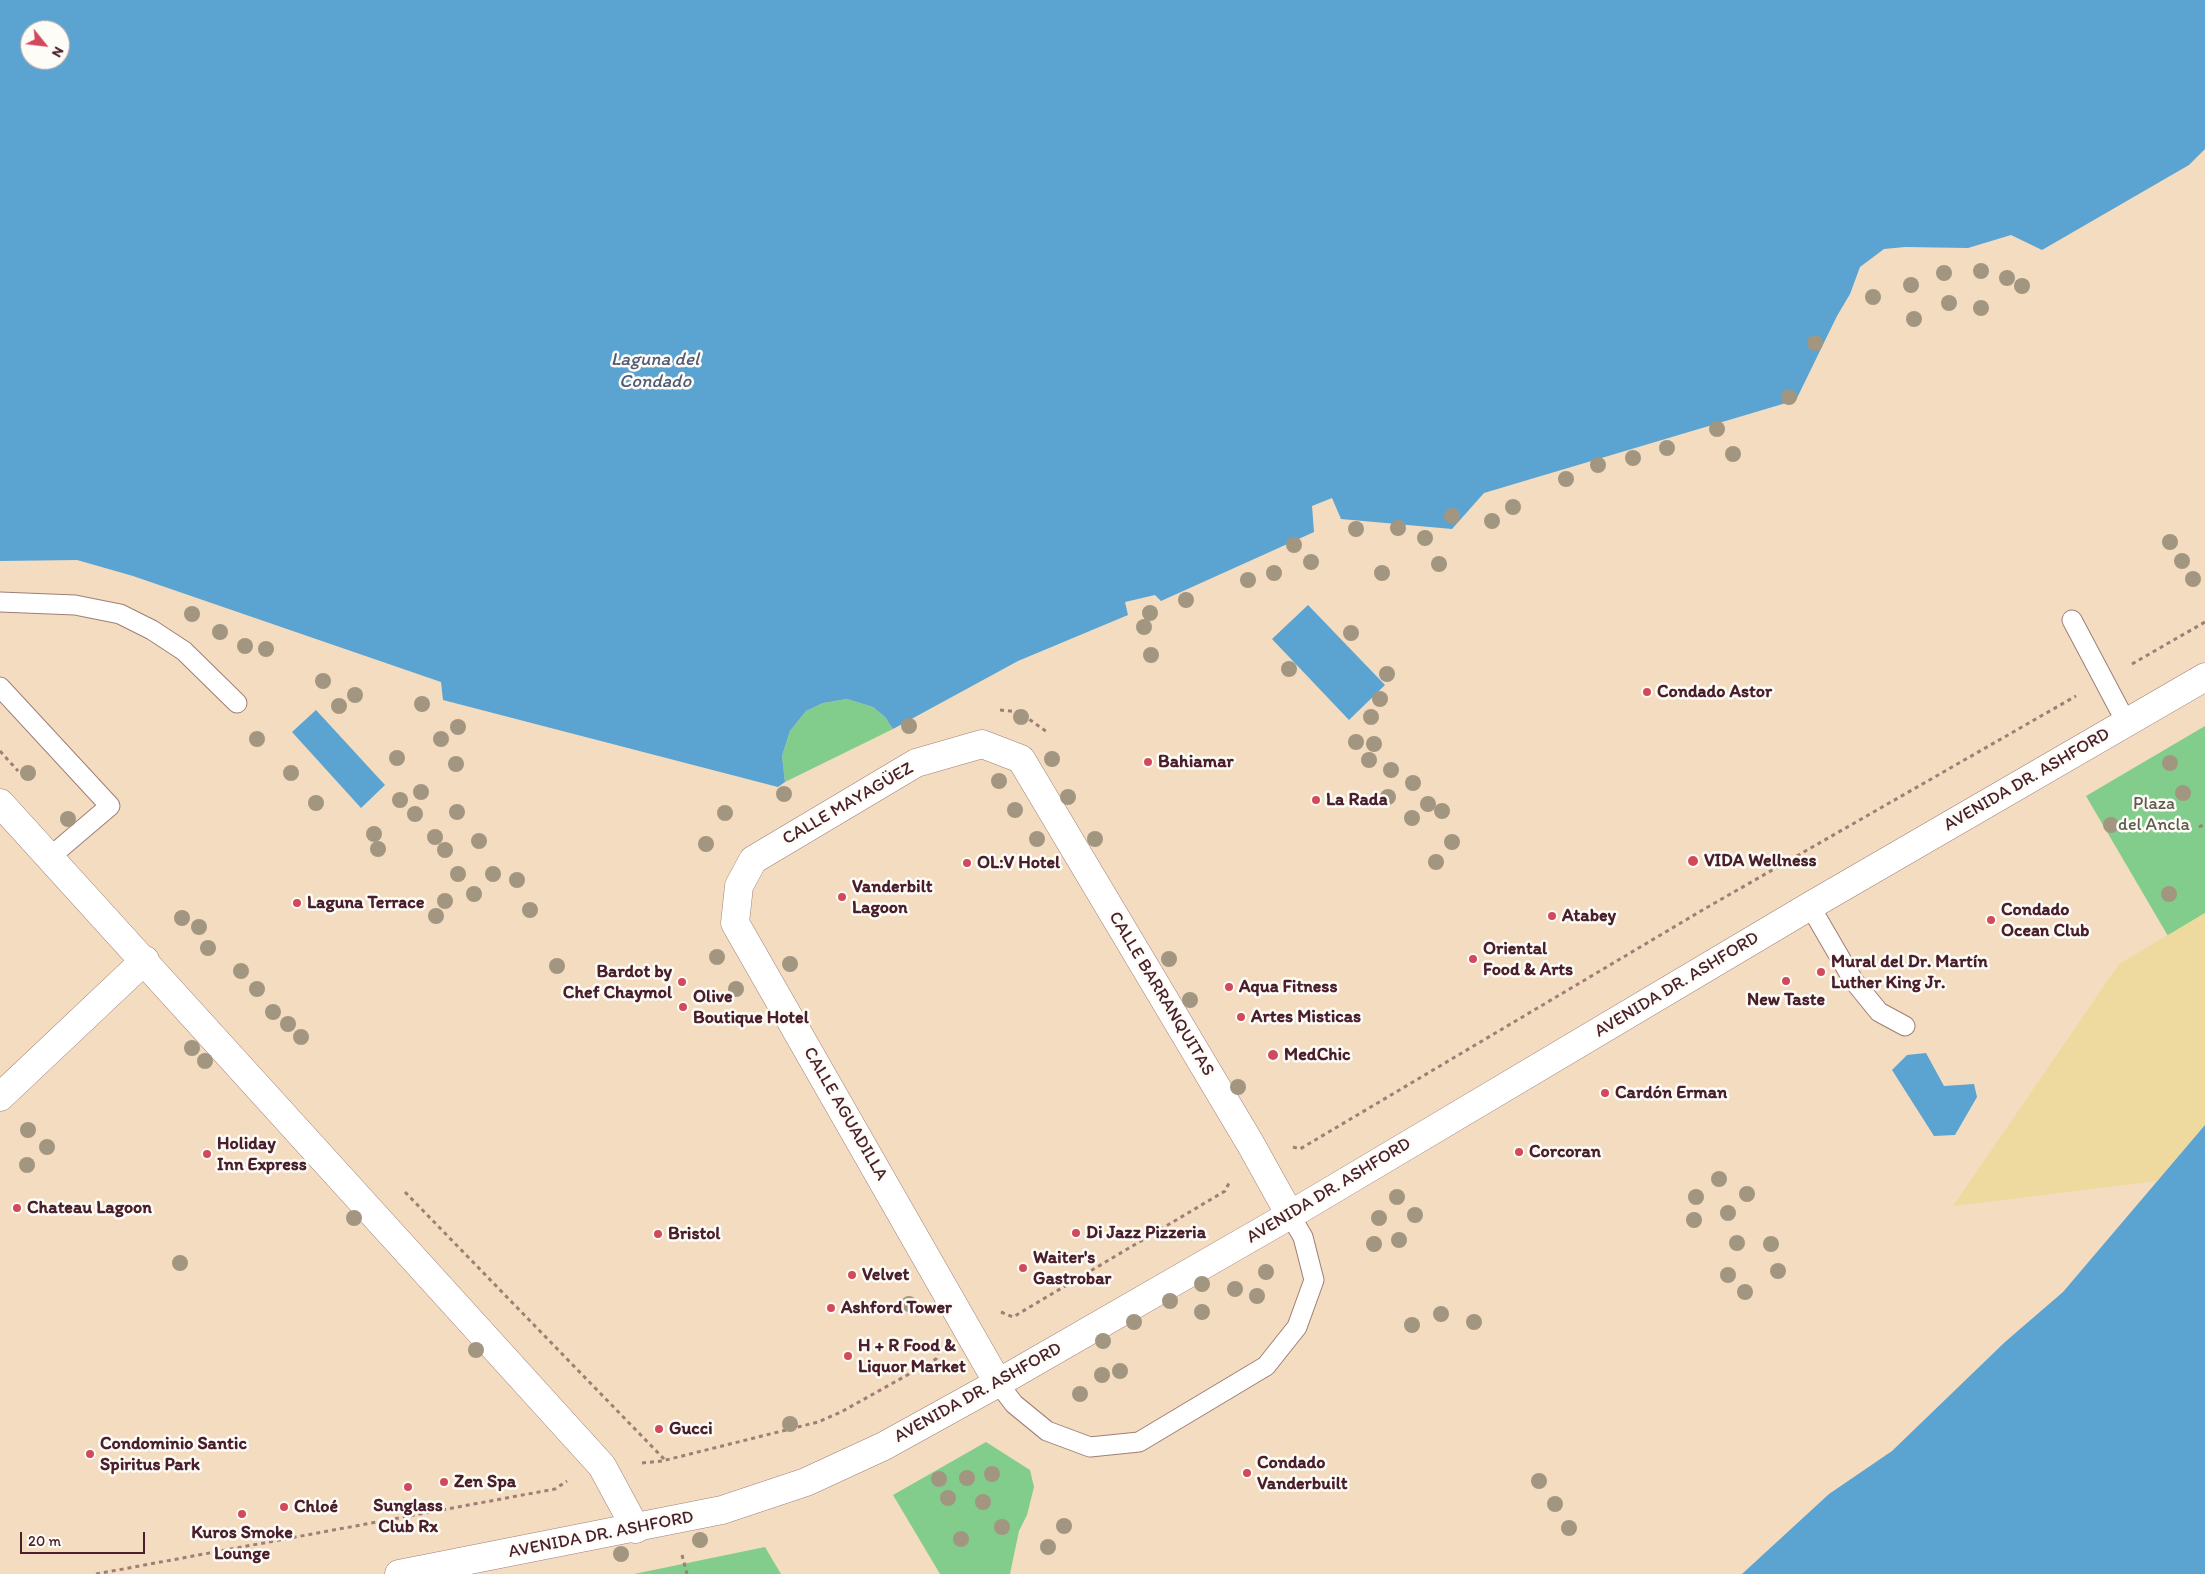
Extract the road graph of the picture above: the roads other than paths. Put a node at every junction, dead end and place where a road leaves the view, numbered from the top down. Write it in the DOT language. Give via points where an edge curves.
graph roads {
  1 [pos="0,602"];
  2 [pos="2072,620"];
  3 [pos="2205,677"];
  4 [pos="0,687"];
  5 [pos="237,703"];
  6 [pos="2126,722"];
  7 [pos="1030,775"];
  8 [pos="0,803"];
  9 [pos="772,849"];
  10 [pos="50,857"];
  11 [pos="1810,906"];
  12 [pos="145,960"];
  13 [pos="1905,1026"];
  14 [pos="0,1097"];
  15 [pos="1290,1214"];
  16 [pos="998,1383"];
  17 [pos="636,1529"];
  18 [pos="399,1574"];
  1 -- 5 [label="lane" via="75,605 120,614 184,651"];
  2 -- 6 [label="lane"];
  3 -- 6 [label="street, AVENIDA DR. ASHFORD"];
  4 -- 10 [label="lane" via="110,806"];
  6 -- 11 [label="street, AVENIDA DR. ASHFORD"];
  7 -- 9 [label="street, CALLE MAYAGÜEZ" via="1021,759 982,744 916,763"];
  7 -- 15 [label="street, CALLE BARRANQUITAS"];
  8 -- 10 [label="street"];
  9 -- 16 [label="street, CALLE AGUADILLA" via="753,860 739,886 735,923"];
  10 -- 12 [label="street"];
  11 -- 13 [label="lane" via="1853,980 1879,1012"];
  11 -- 15 [label="street, AVENIDA DR. ASHFORD"];
  12 -- 14 [label="street"];
  12 -- 17 [label="street" via="602,1466"];
  15 -- 16 [label="street, AVENIDA DR. ASHFORD"];
  15 -- 16 [label="lane" via="1303,1237 1314,1280 1297,1327 1266,1366 1140,1442 1090,1446 1047,1431 1014,1404"];
  16 -- 17 [label="street, AVENIDA DR. ASHFORD" via="884,1446 806,1482 722,1510"];
  17 -- 18 [label="street, AVENIDA DR. ASHFORD"];
}
